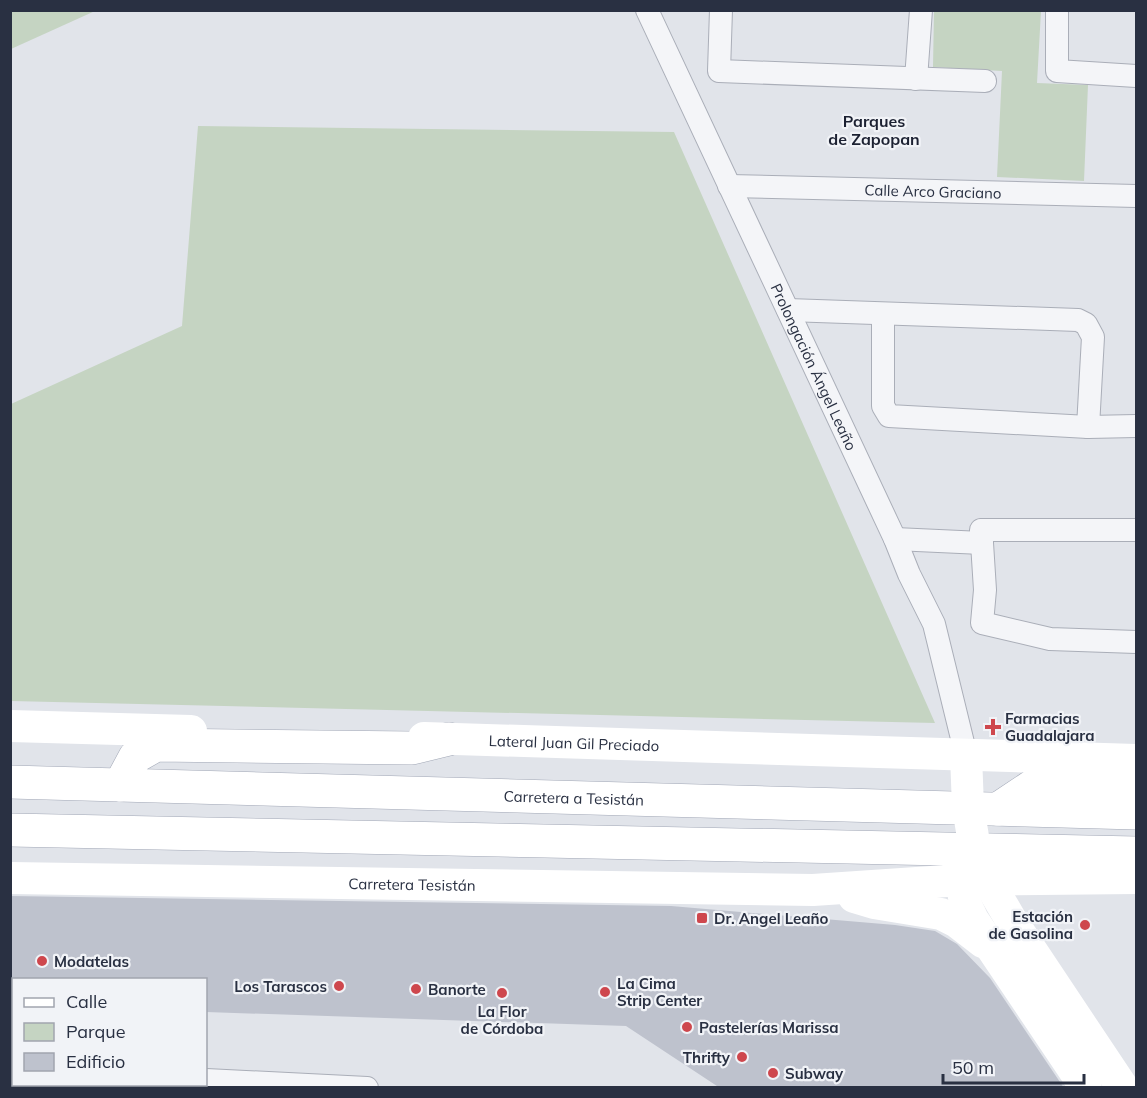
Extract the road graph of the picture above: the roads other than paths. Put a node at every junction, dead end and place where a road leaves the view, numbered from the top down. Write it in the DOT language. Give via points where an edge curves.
graph roads {
  1 [pos="647,10"];
  2 [pos="721,10"];
  3 [pos="921,10"];
  4 [pos="1057,10"];
  5 [pos="1137,76"];
  6 [pos="916,78"];
  7 [pos="985,81"];
  8 [pos="729,186"];
  9 [pos="1137,196"];
  10 [pos="788,310"];
  11 [pos="884,314"];
  12 [pos="1088,426"];
  13 [pos="1137,426"];
  14 [pos="1137,530"];
  15 [pos="895,539"];
  16 [pos="982,543"];
  17 [pos="1137,642"];
  18 [pos="10,726"];
  19 [pos="449,739"];
  20 [pos="960,747"];
  21 [pos="1137,760"];
  22 [pos="10,782"];
  23 [pos="1137,784"];
  24 [pos="120,785"];
  25 [pos="973,808"];
  26 [pos="1137,813"];
  27 [pos="10,830"];
  28 [pos="1137,853"];
  29 [pos="970,864"];
  30 [pos="10,878"];
  31 [pos="1137,878"];
  32 [pos="822,890"];
  33 [pos="989,947"];
  34 [pos="207,1080"];
  35 [pos="368,1088"];
  36 [pos="1086,1088"];
  37 [pos="1123,1088"];
  1 -- 8 [label="street, Prolongación Ángel Leaño"];
  2 -- 6 [label="street" via="719,71"];
  3 -- 6 [label="street"];
  4 -- 5 [label="street" via="1057,71"];
  6 -- 7 [label="street"];
  8 -- 9 [label="street, Calle Arco Graciano"];
  8 -- 10 [label="street, Prolongación Ángel Leaño"];
  10 -- 11 [label="street"];
  10 -- 15 [label="street, Prolongación Ángel Leaño"];
  11 -- 12 [label="street" via="883,406 889,416"];
  11 -- 12 [label="street" via="1073,318 1086,324 1093,337"];
  12 -- 13 [label="street"];
  14 -- 16 [label="street" via="981,530"];
  15 -- 16 [label="street"];
  15 -- 20 [label="street, Prolongación Ángel Leaño" via="934,624"];
  16 -- 17 [label="street" via="982,623 1050,639"];
  18 -- 19 [label="main road, Lateral Juan Gil Preciado"];
  19 -- 20 [label="main road, Lateral Juan Gil Preciado"];
  19 -- 24 [label="main road" via="412,748 156,745 135,757"];
  20 -- 21 [label="main road, Lateral Juan Gil Preciado"];
  20 -- 25 [label="main road, Prolongación Ángel Leaño"];
  22 -- 24 [label="main road, Carretera a Tesistán"];
  23 -- 25 [label="main road" via="1034,785"];
  24 -- 25 [label="main road, Carretera a Tesistán"];
  25 -- 26 [label="main road, Carretera a Tesistán"];
  25 -- 29 [label="main road, Prolongación Ángel Leaño"];
  27 -- 29 [label="main road"];
  28 -- 29 [label="main road"];
  29 -- 31 [label="main road"];
  29 -- 32 [label="main road"];
  29 -- 33 [label="main road, Prolongación Ángel Leaño" via="965,903"];
  29 -- 37 [label="main road"];
  30 -- 32 [label="main road, Carretera Tesistán"];
  32 -- 33 [label="main road" via="941,914"];
  33 -- 36 [label="main road"];
  34 -- 35 [label="street"];
}
